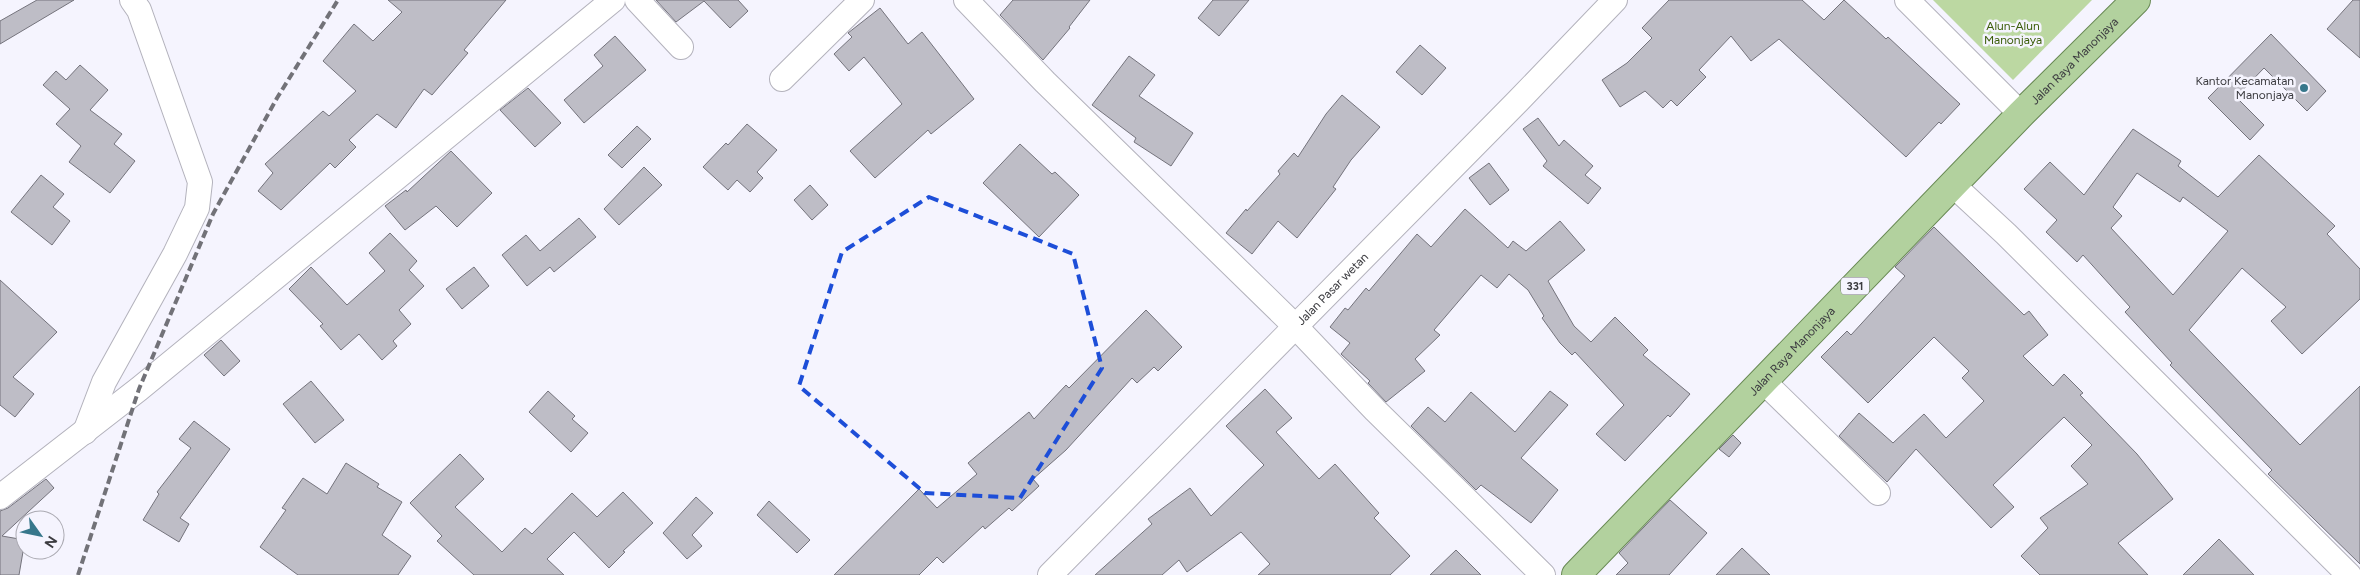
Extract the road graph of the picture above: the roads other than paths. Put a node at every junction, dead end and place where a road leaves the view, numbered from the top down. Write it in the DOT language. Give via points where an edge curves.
graph roads {
  1 [pos="132,0"];
  2 [pos="613,0"];
  3 [pos="637,0"];
  4 [pos="862,0"];
  5 [pos="966,0"];
  6 [pos="1615,0"];
  7 [pos="1907,0"];
  8 [pos="2136,0"];
  9 [pos="681,46"];
  10 [pos="782,79"];
  11 [pos="2022,114"];
  12 [pos="1953,185"];
  13 [pos="1296,327"];
  14 [pos="1763,381"];
  15 [pos="85,432"];
  16 [pos="1878,493"];
  17 [pos="0,498"];
  18 [pos="1050,575"];
  19 [pos="1543,575"];
  20 [pos="1576,575"];
  21 [pos="2349,575"];
  1 -- 15 [label="street" via="139,10 200,182 197,208 104,382"];
  2 -- 15 [label="street"];
  3 -- 9 [label="street"];
  4 -- 10 [label="street"];
  5 -- 13 [label="street" via="1045,82"];
  6 -- 13 [label="street, Jalan Pasar wetan"];
  7 -- 11 [label="street"];
  8 -- 11 [label="main road, Jalan Raya Manonjaya / 331"];
  11 -- 12 [label="main road, Jalan Raya Manonjaya / 331"];
  12 -- 14 [label="main road, Jalan Raya Manonjaya / 331"];
  12 -- 21 [label="street"];
  13 -- 18 [label="street, Jalan Pasar wetan"];
  13 -- 19 [label="street" via="1375,410"];
  14 -- 16 [label="street"];
  14 -- 20 [label="main road, Jalan Raya Manonjaya / 331"];
  15 -- 17 [label="street"];
}
